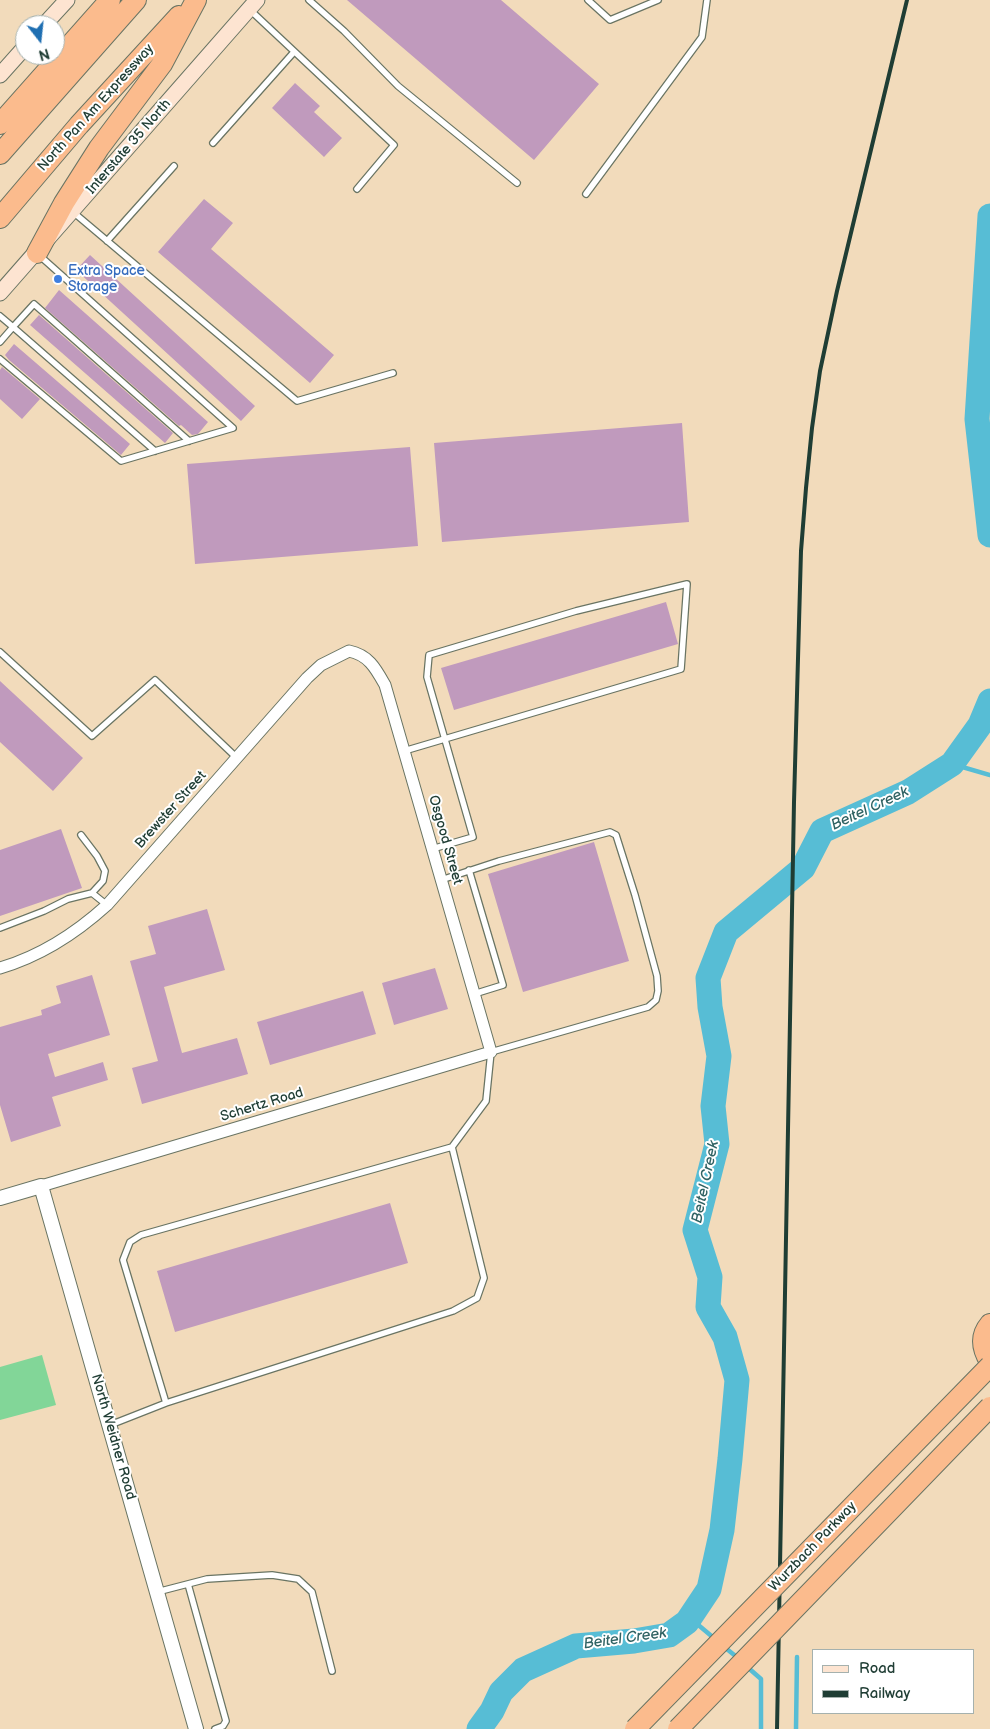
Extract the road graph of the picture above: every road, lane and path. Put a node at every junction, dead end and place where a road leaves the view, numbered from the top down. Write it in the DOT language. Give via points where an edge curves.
graph roads {
  1 [pos="67,0"];
  2 [pos="110,0"];
  3 [pos="136,0"];
  4 [pos="195,0"];
  5 [pos="309,0"];
  6 [pos="588,0"];
  7 [pos="658,0"];
  8 [pos="707,0"];
  9 [pos="253,5"];
  10 [pos="53,15"];
  11 [pos="294,52"];
  12 [pos="15,58"];
  13 [pos="0,75"];
  14 [pos="0,124"];
  15 [pos="213,143"];
  16 [pos="0,154"];
  17 [pos="174,166"];
  18 [pos="517,183"];
  19 [pos="357,189"];
  20 [pos="586,194"];
  21 [pos="72,212"];
  22 [pos="0,218"];
  23 [pos="107,241"];
  24 [pos="36,253"];
  25 [pos="0,293"];
  26 [pos="0,316"];
  27 [pos="13,327"];
  28 [pos="0,342"];
  29 [pos="0,359"];
  30 [pos="393,373"];
  31 [pos="189,441"];
  32 [pos="155,451"];
  33 [pos="0,652"];
  34 [pos="349,652"];
  35 [pos="444,740"];
  36 [pos="404,751"];
  37 [pos="237,758"];
  38 [pos="81,835"];
  39 [pos="432,849"];
  40 [pos="469,870"];
  41 [pos="441,880"];
  42 [pos="92,893"];
  43 [pos="106,905"];
  44 [pos="0,928"];
  45 [pos="0,968"];
  46 [pos="474,994"];
  47 [pos="491,1052"];
  48 [pos="452,1146"];
  49 [pos="41,1186"];
  50 [pos="0,1198"];
  51 [pos="990,1324"];
  52 [pos="990,1364"];
  53 [pos="166,1403"];
  54 [pos="990,1408"];
  55 [pos="110,1425"];
  56 [pos="188,1584"];
  57 [pos="157,1592"];
  58 [pos="332,1671"];
  59 [pos="196,1729"];
  60 [pos="215,1729"];
  61 [pos="635,1729"];
  62 [pos="678,1729"];
  1 -- 10 [label="main road"];
  2 -- 14 [label="highway"];
  3 -- 16 [label="highway"];
  4 -- 22 [label="highway, North Pan Am Expressway" via="79,125"];
  4 -- 24 [label="highway" via="162,64 99,148"];
  5 -- 18 [label="lane" via="398,86"];
  6 -- 7 [label="lane" via="610,20"];
  8 -- 20 [label="lane" via="702,37"];
  9 -- 11 [label="lane"];
  9 -- 21 [label="main road, Interstate 35 North"];
  11 -- 15 [label="lane"];
  11 -- 19 [label="lane" via="394,145"];
  12 -- 13 [label="main road"];
  17 -- 23 [label="lane"];
  21 -- 23 [label="lane"];
  21 -- 24 [label="main road, Interstate 35 North"];
  23 -- 30 [label="lane" via="297,402"];
  24 -- 25 [label="main road, Interstate 35 North"];
  24 -- 31 [label="lane" via="233,428"];
  26 -- 27 [label="lane"];
  27 -- 28 [label="lane"];
  27 -- 31 [label="lane" via="34,304"];
  27 -- 32 [label="lane"];
  29 -- 32 [label="lane" via="121,461"];
  31 -- 32 [label="lane"];
  33 -- 37 [label="lane" via="92,736 155,680"];
  34 -- 36 [label="street, Osgood Street" via="366,657 379,673"];
  34 -- 37 [label="street, Brewster Street" via="321,665 307,678"];
  35 -- 35 [label="lane" via="681,669 687,584 429,655 426,677"];
  35 -- 36 [label="lane"];
  35 -- 39 [label="lane" via="473,837"];
  36 -- 39 [label="street, Osgood Street"];
  37 -- 43 [label="street, Brewster Street"];
  38 -- 42 [label="lane" via="105,871 103,881"];
  39 -- 41 [label="street, Osgood Street"];
  40 -- 41 [label="lane"];
  40 -- 46 [label="lane" via="503,985"];
  40 -- 47 [label="lane" via="610,832 616,835 657,976 656,1000 648,1007"];
  41 -- 46 [label="street, Osgood Street"];
  42 -- 43 [label="lane"];
  42 -- 44 [label="lane" via="68,899"];
  43 -- 45 [label="street, Brewster Street" via="51,947"];
  46 -- 47 [label="street, Osgood Street"];
  47 -- 48 [label="lane" via="486,1101"];
  47 -- 49 [label="street, Schertz Road"];
  48 -- 53 [label="lane" via="484,1278 477,1298 453,1311"];
  48 -- 53 [label="lane" via="140,1235 130,1242 123,1260"];
  49 -- 50 [label="street"];
  49 -- 55 [label="street, North Weidner Road"];
  51 -- 52 [label="highway" via="983,1342"];
  52 -- 61 [label="highway, Wurzbach Parkway, bridge"];
  53 -- 55 [label="lane"];
  54 -- 62 [label="highway, bridge"];
  55 -- 57 [label="street, North Weidner Road"];
  56 -- 57 [label="lane"];
  56 -- 58 [label="lane" via="207,1579 272,1576 298,1579 312,1592"];
  56 -- 60 [label="lane" via="226,1721"];
  57 -- 59 [label="street, North Weidner Road"];
}
